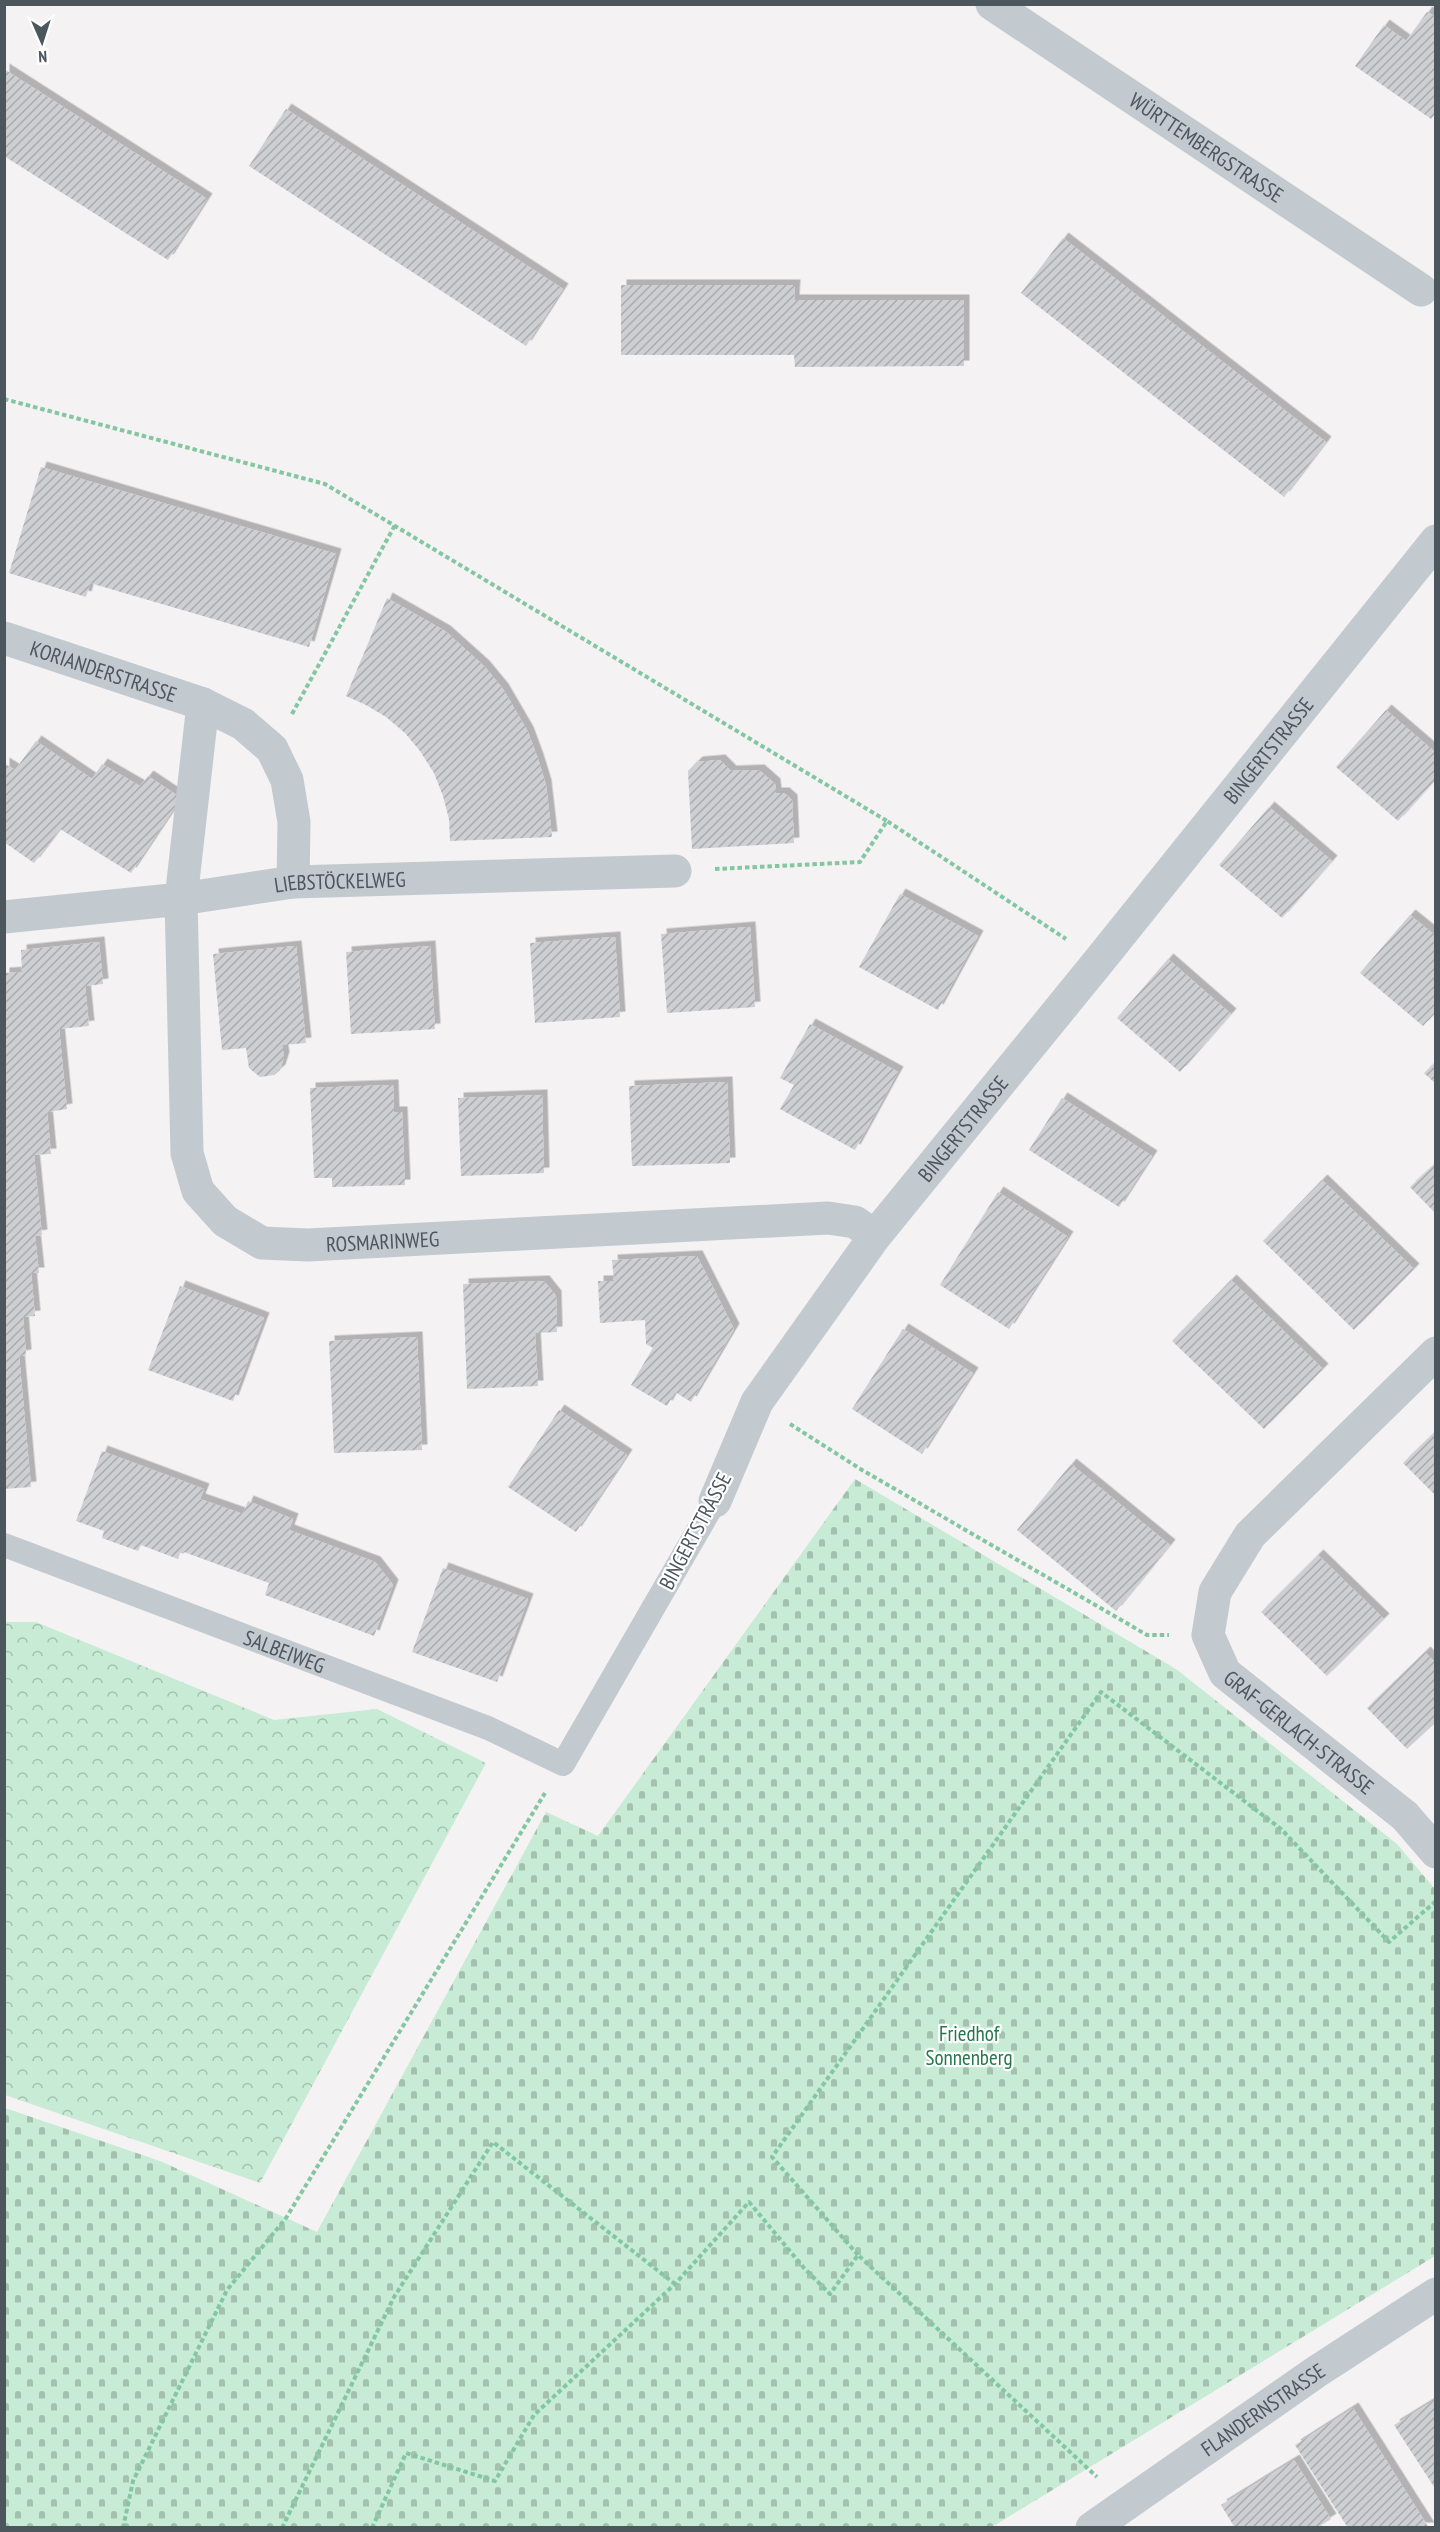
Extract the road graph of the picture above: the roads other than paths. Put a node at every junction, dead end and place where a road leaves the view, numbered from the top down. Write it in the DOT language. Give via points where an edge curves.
graph roads {
  1 [pos="992,4"];
  2 [pos="1421,290"];
  3 [pos="1436,541"];
  4 [pos="4,638"];
  5 [pos="202,704"];
  6 [pos="675,871"];
  7 [pos="293,882"];
  8 [pos="181,899"];
  9 [pos="4,917"];
  10 [pos="875,1236"];
  11 [pos="1436,1353"];
  12 [pos="715,1501"];
  13 [pos="4,1545"];
  14 [pos="563,1764"];
  15 [pos="1436,1852"];
  16 [pos="1436,2294"];
  17 [pos="1092,2528"];
  1 -- 2 [label="street, WÜRTTEMBERGSTRASSE"];
  3 -- 10 [label="street, BINGERTSTRASSE"];
  4 -- 5 [label="street, KORIANDERSTRASSE"];
  5 -- 7 [label="street, KORIANDERSTRASSE" via="243,724 272,749 287,780 294,822"];
  5 -- 8 [label="street, KORIANDERSTRASSE"];
  6 -- 7 [label="street, LIEBSTÖCKELWEG"];
  7 -- 8 [label="street, LIEBSTÖCKELWEG"];
  8 -- 9 [label="street, LIEBSTÖCKELWEG"];
  8 -- 10 [label="street, ROSMARINWEG" via="187,1153 198,1191 225,1221 262,1243 308,1245 828,1218 855,1222"];
  10 -- 12 [label="street, BINGERTSTRASSE" via="757,1402"];
  11 -- 15 [label="street, GRAF-GERLACH-STRASSE" via="1250,1535 1215,1592 1208,1635 1226,1673 1405,1816"];
  12 -- 14 [label="lane, BINGERTSTRASSE"];
  13 -- 14 [label="lane, SALBEIWEG" via="488,1728"];
  16 -- 17 [label="street, FLANDERNSTRASSE"];
}
